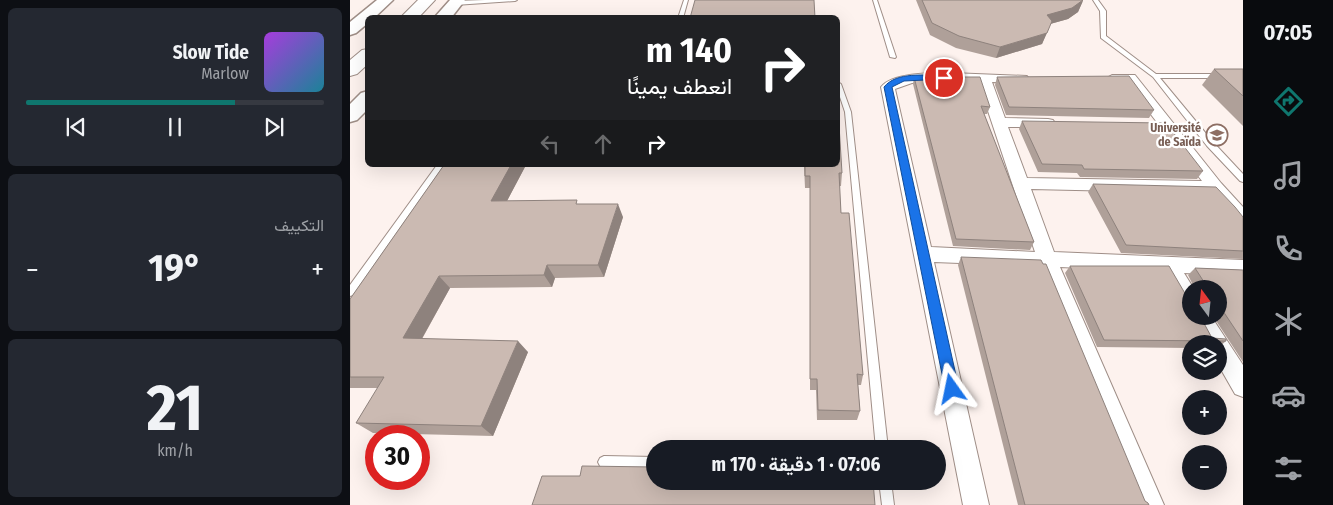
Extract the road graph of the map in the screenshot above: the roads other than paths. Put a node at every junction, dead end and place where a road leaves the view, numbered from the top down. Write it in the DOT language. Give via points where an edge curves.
graph roads {
  1 [pos="386,0"];
  2 [pos="410,0"];
  3 [pos="427,0"];
  4 [pos="515,0"];
  5 [pos="686,0"];
  6 [pos="875,0"];
  7 [pos="1095,0"];
  8 [pos="457,2"];
  9 [pos="368,15"];
  10 [pos="394,15"];
  11 [pos="411,15"];
  12 [pos="445,15"];
  13 [pos="681,15"];
  14 [pos="365,18"];
  15 [pos="350,30"];
  16 [pos="365,41"];
  17 [pos="350,54"];
  18 [pos="365,57"];
  19 [pos="893,57"];
  20 [pos="350,70"];
  21 [pos="1155,76"];
  22 [pos="1243,76"];
  23 [pos="984,79"];
  24 [pos="1042,79"];
  25 [pos="1091,79"];
  26 [pos="840,90"];
  27 [pos="365,100"];
  28 [pos="350,116"];
  29 [pos="999,122"];
  30 [pos="1058,123"];
  31 [pos="1147,124"];
  32 [pos="1167,125"];
  33 [pos="440,167"];
  34 [pos="1243,179"];
  35 [pos="1020,183"];
  36 [pos="1215,187"];
  37 [pos="1243,218"];
  38 [pos="924,254"];
  39 [pos="1047,259"];
  40 [pos="1169,265"];
  41 [pos="1243,268"];
  42 [pos="1182,287"];
  43 [pos="350,292"];
  44 [pos="1227,360"];
  45 [pos="1243,386"];
  46 [pos="881,440"];
  47 [pos="604,462"];
  48 [pos="646,463"];
  49 [pos="886,490"];
  50 [pos="888,505"];
  51 [pos="976,505"];
  52 [pos="1151,505"];
  1 -- 9 [label="main road"];
  2 -- 10 [label="main road"];
  3 -- 11 [label="main road"];
  4 -- 8 [label="lane"];
  5 -- 13 [label="lane"];
  6 -- 19 [label="lane"];
  7 -- 21 [label="lane" via="1103,11 1103,37"];
  8 -- 12 [label="main road"];
  14 -- 15 [label="main road"];
  16 -- 17 [label="main road"];
  18 -- 20 [label="main road"];
  21 -- 22 [label="lane"];
  21 -- 34 [label="lane"];
  23 -- 24 [label="street"];
  23 -- 29 [label="street"];
  23 -- 38 [label="street" via="924,77 892,82 888,87"];
  25 -- 32 [label="street" via="1130,78"];
  26 -- 46 [label="lane" via="848,112"];
  27 -- 28 [label="main road"];
  29 -- 30 [label="street"];
  29 -- 35 [label="street"];
  31 -- 32 [label="street"];
  32 -- 36 [label="street"];
  33 -- 43 [label="lane"];
  35 -- 36 [label="street"];
  35 -- 39 [label="street"];
  36 -- 37 [label="street"];
  38 -- 39 [label="street"];
  38 -- 51 [label="street"];
  39 -- 40 [label="street"];
  39 -- 52 [label="street"];
  40 -- 41 [label="street"];
  40 -- 42 [label="street"];
  44 -- 45 [label="street"];
  47 -- 48 [label="lane"];
  49 -- 50 [label="lane"];
}
